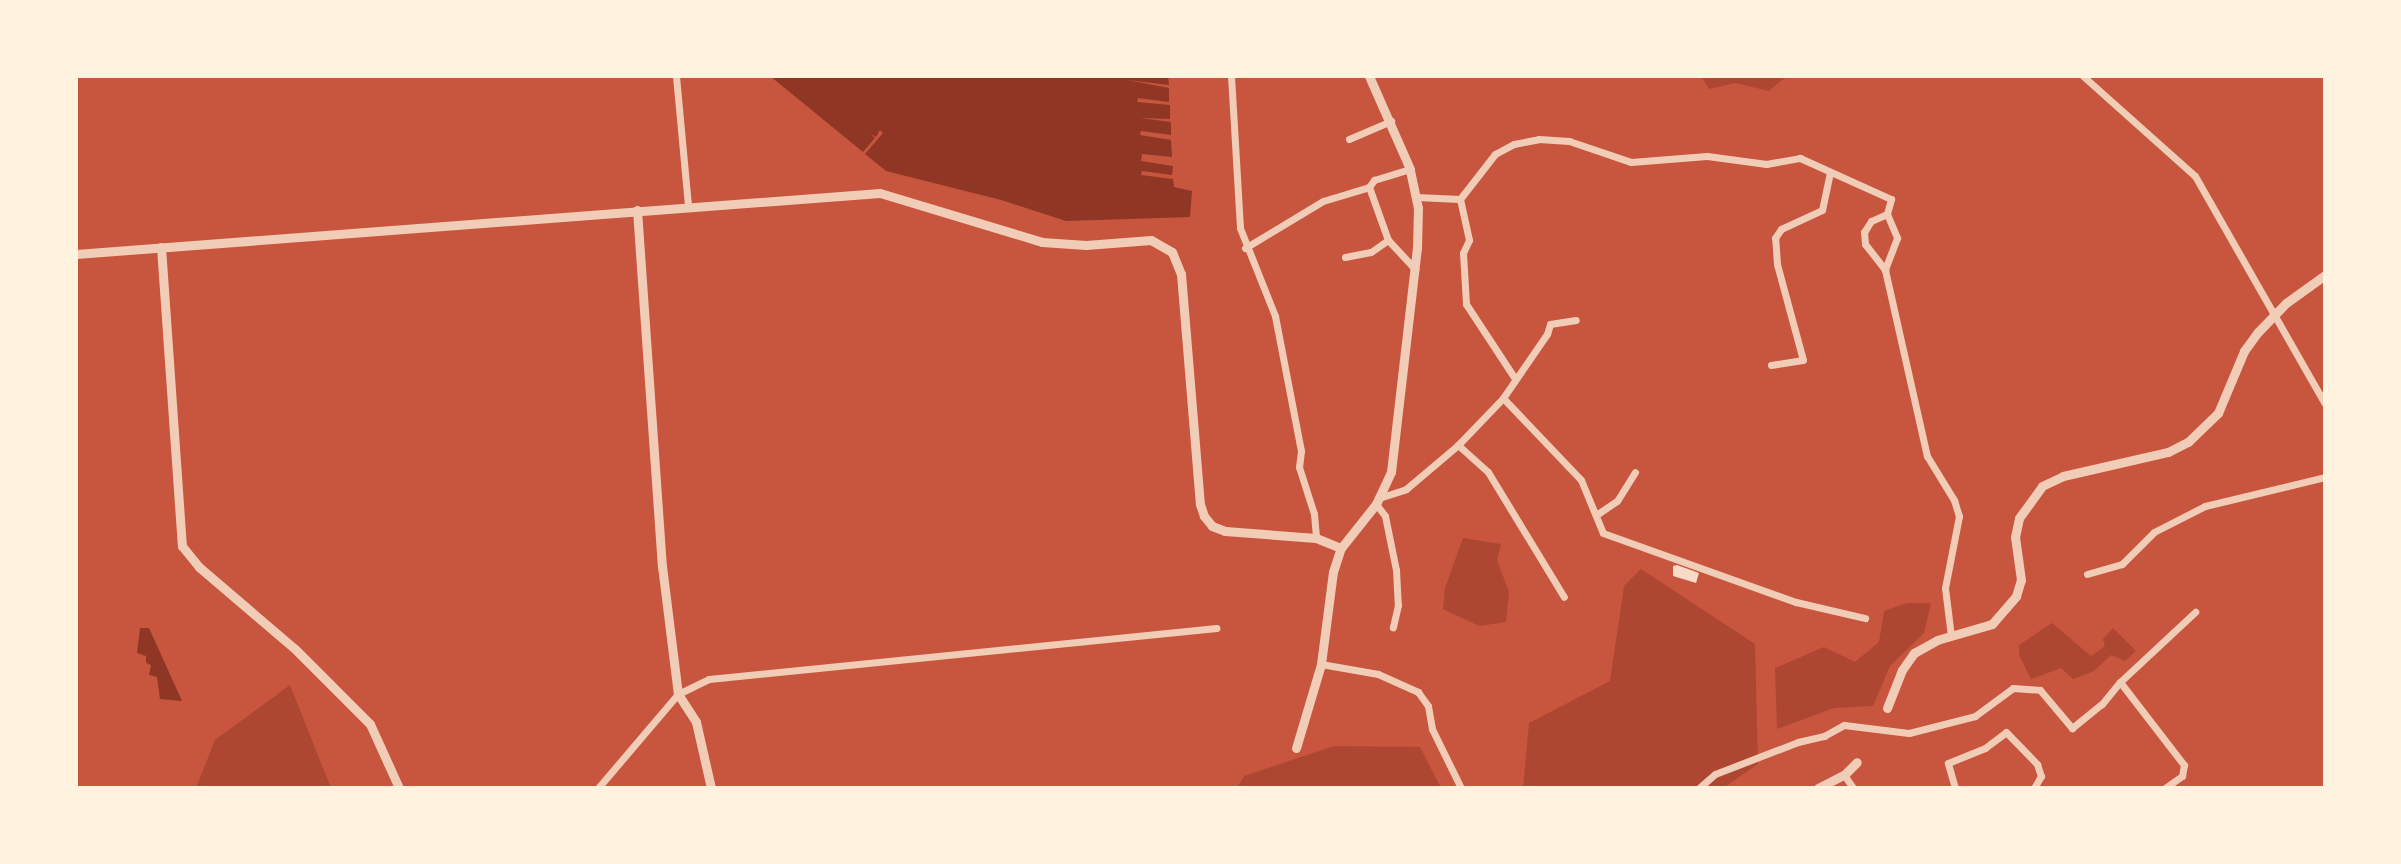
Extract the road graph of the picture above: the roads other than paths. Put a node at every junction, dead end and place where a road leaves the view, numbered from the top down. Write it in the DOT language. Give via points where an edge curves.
graph roads {
  1 [pos="676,76"];
  2 [pos="1231,76"];
  3 [pos="1369,76"];
  4 [pos="2083,76"];
  5 [pos="1391,121"];
  6 [pos="1349,139"];
  7 [pos="1410,169"];
  8 [pos="1830,173"];
  9 [pos="1369,187"];
  10 [pos="1416,197"];
  11 [pos="1460,199"];
  12 [pos="688,206"];
  13 [pos="637,210"];
  14 [pos="1887,214"];
  15 [pos="1388,240"];
  16 [pos="161,247"];
  17 [pos="1245,248"];
  18 [pos="76,254"];
  19 [pos="1345,257"];
  20 [pos="1415,269"];
  21 [pos="1885,270"];
  22 [pos="2325,275"];
  23 [pos="2276,313"];
  24 [pos="1576,320"];
  25 [pos="1771,365"];
  26 [pos="1514,377"];
  27 [pos="1503,398"];
  28 [pos="2325,404"];
  29 [pos="1458,445"];
  30 [pos="1635,472"];
  31 [pos="2325,477"];
  32 [pos="1378,501"];
  33 [pos="1596,515"];
  34 [pos="1316,538"];
  35 [pos="1341,548"];
  36 [pos="2087,574"];
  37 [pos="1564,597"];
  38 [pos="2195,612"];
  39 [pos="1865,618"];
  40 [pos="1393,627"];
  41 [pos="1216,628"];
  42 [pos="1951,636"];
  43 [pos="1321,664"];
  44 [pos="2120,682"];
  45 [pos="678,694"];
  46 [pos="1887,708"];
  47 [pos="1296,748"];
  48 [pos="1857,762"];
  49 [pos="1844,775"];
  50 [pos="399,788"];
  51 [pos="598,788"];
  52 [pos="711,788"];
  53 [pos="1461,788"];
  54 [pos="1699,788"];
  55 [pos="1818,788"];
  56 [pos="1853,788"];
  57 [pos="1954,788"];
  58 [pos="2034,788"];
  59 [pos="2165,788"];
  1 -- 12 [label="street"];
  2 -- 17 [label="street"];
  3 -- 5 [label="street"];
  4 -- 23 [label="street" via="2195,176"];
  5 -- 6 [label="street" via="1367,136"];
  5 -- 7 [label="street"];
  7 -- 9 [label="street" via="1374,180"];
  7 -- 10 [label="street"];
  8 -- 11 [label="street" via="1800,158 1766,164 1707,156 1631,162 1569,141 1539,139 1495,154"];
  8 -- 14 [label="street" via="1891,199"];
  8 -- 25 [label="street" via="1822,210 1781,229 1775,238 1803,360"];
  9 -- 15 [label="street"];
  9 -- 17 [label="street" via="1323,201"];
  10 -- 11 [label="street"];
  10 -- 20 [label="street"];
  11 -- 26 [label="street" via="1469,240 1463,253 1466,304"];
  12 -- 13 [label="street"];
  12 -- 34 [label="street" via="880,193 1042,242 1161,244 1172,252 1181,274 1204,516 1225,531"];
  13 -- 16 [label="street"];
  13 -- 45 [label="street" via="662,566"];
  14 -- 21 [label="street" via="1897,238"];
  14 -- 21 [label="street" via="1871,221 1864,232 1865,244"];
  15 -- 19 [label="street" via="1371,252"];
  15 -- 20 [label="street"];
  16 -- 18 [label="street"];
  16 -- 50 [label="street" via="182,546 370,724"];
  17 -- 34 [label="street" via="1275,316"];
  20 -- 32 [label="street" via="1391,472"];
  21 -- 42 [label="street" via="1927,456 1959,516 1945,588"];
  22 -- 23 [label="street"];
  23 -- 28 [label="street"];
  23 -- 42 [label="street" via="2244,351 2218,413 2188,442 2042,486 2019,518 2015,537 2021,580 2016,596 1992,624"];
  24 -- 26 [label="street" via="1550,324"];
  26 -- 27 [label="street"];
  27 -- 29 [label="street"];
  27 -- 33 [label="street" via="1581,480"];
  29 -- 32 [label="street" via="1406,489"];
  29 -- 37 [label="street" via="1488,472"];
  30 -- 33 [label="street" via="1617,501"];
  31 -- 36 [label="street" via="2205,506 2154,532 2122,564"];
  32 -- 35 [label="street"];
  32 -- 40 [label="street" via="1396,570"];
  33 -- 39 [label="street" via="1603,533 1617,539 1796,602"];
  34 -- 35 [label="street"];
  35 -- 43 [label="street"];
  38 -- 44 [label="street"];
  41 -- 45 [label="street" via="709,679"];
  42 -- 46 [label="street" via="1914,653"];
  43 -- 47 [label="street"];
  43 -- 53 [label="street" via="1378,674 1418,692"];
  44 -- 54 [label="street" via="2072,728 2040,690 2013,688 1975,716 1909,733 1844,725 1715,774"];
  44 -- 59 [label="street" via="2184,765 2182,776"];
  45 -- 51 [label="street"];
  45 -- 52 [label="street" via="696,722"];
  48 -- 49 [label="street"];
  49 -- 55 [label="street"];
  49 -- 56 [label="street"];
  57 -- 58 [label="street" via="1948,763 1985,748 2006,732 2037,764 2041,776"];
}
